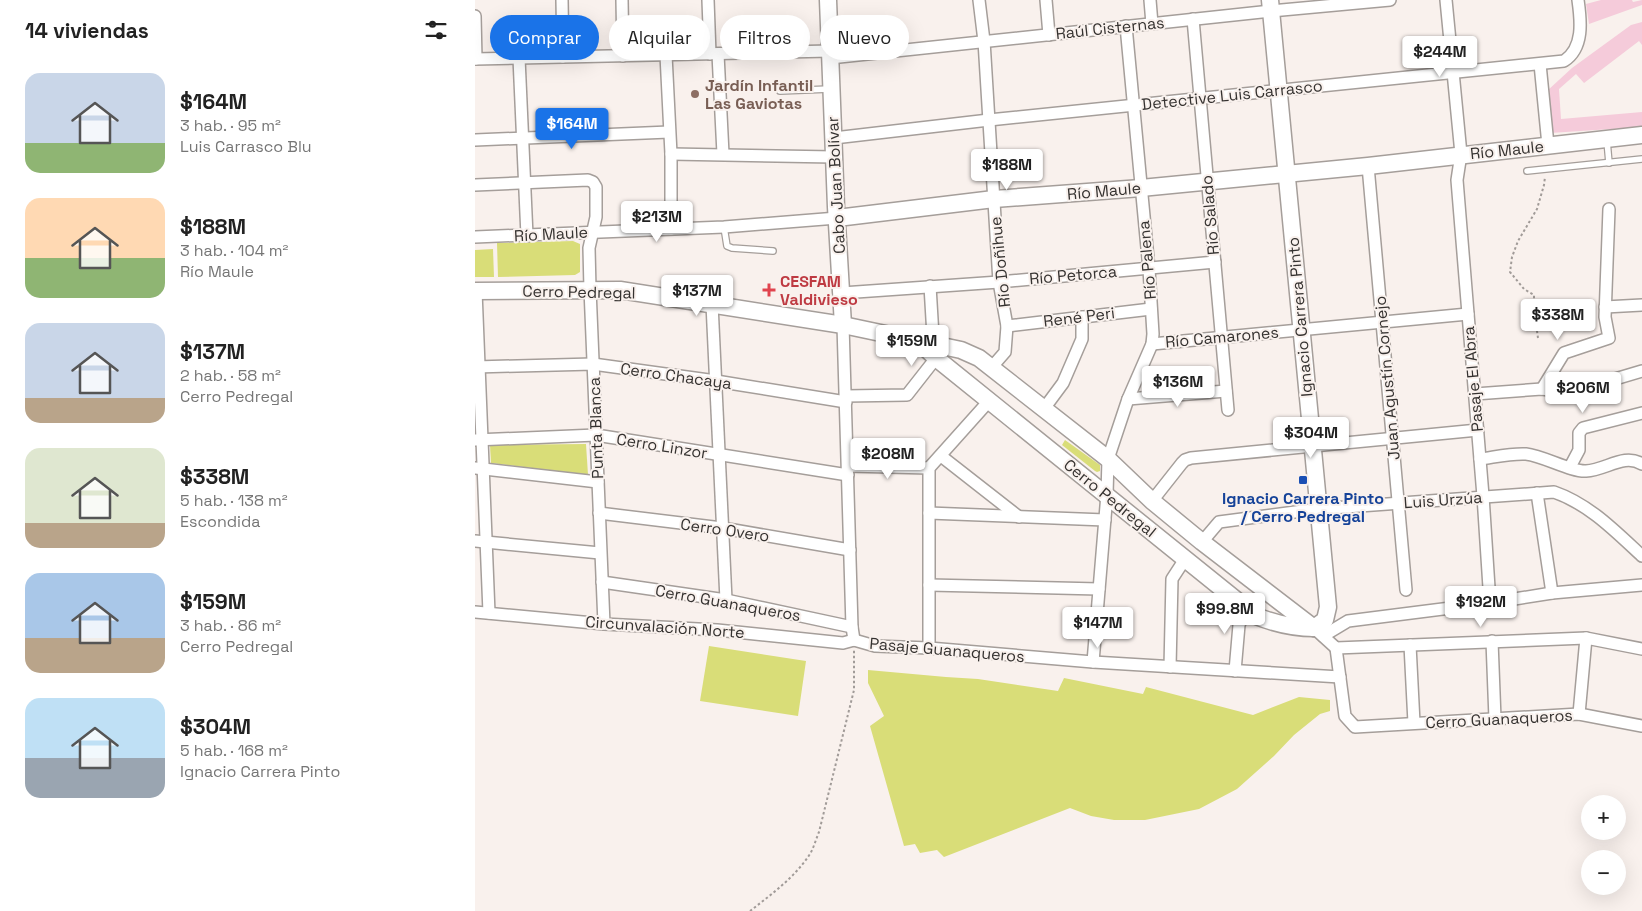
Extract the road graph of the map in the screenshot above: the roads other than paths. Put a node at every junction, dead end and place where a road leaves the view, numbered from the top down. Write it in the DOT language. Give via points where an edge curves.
graph roads {
  1 [pos="561,0"];
  2 [pos="622,0"];
  3 [pos="708,0"];
  4 [pos="828,0"];
  5 [pos="979,0"];
  6 [pos="1046,0"];
  7 [pos="1150,0"];
  8 [pos="1390,0"];
  9 [pos="1446,0"];
  10 [pos="1578,0"];
  11 [pos="1270,6"];
  12 [pos="562,15"];
  13 [pos="622,15"];
  14 [pos="829,15"];
  15 [pos="475,16"];
  16 [pos="1193,19"];
  17 [pos="1152,24"];
  18 [pos="1126,26"];
  19 [pos="1049,34"];
  20 [pos="983,41"];
  21 [pos="909,47"];
  22 [pos="710,54"];
  23 [pos="714,54"];
  24 [pos="820,54"];
  25 [pos="476,59"];
  26 [pos="490,59"];
  27 [pos="519,60"];
  28 [pos="666,60"];
  29 [pos="830,60"];
  30 [pos="1540,64"];
  31 [pos="1453,73"];
  32 [pos="832,89"];
  33 [pos="1279,90"];
  34 [pos="780,91"];
  35 [pos="1200,99"];
  36 [pos="1134,106"];
  37 [pos="989,120"];
  38 [pos="669,132"];
  39 [pos="1642,134"];
  40 [pos="834,138"];
  41 [pos="523,139"];
  42 [pos="1607,139"];
  43 [pos="475,140"];
  44 [pos="1548,145"];
  45 [pos="671,154"];
  46 [pos="723,154"];
  47 [pos="1461,154"];
  48 [pos="834,156"];
  49 [pos="1642,159"];
  50 [pos="1609,163"];
  51 [pos="1368,166"];
  52 [pos="1527,171"];
  53 [pos="1286,173"];
  54 [pos="1207,182"];
  55 [pos="525,183"];
  56 [pos="475,185"];
  57 [pos="1141,188"];
  58 [pos="994,200"];
  59 [pos="1609,209"];
  60 [pos="837,218"];
  61 [pos="723,227"];
  62 [pos="671,229"];
  63 [pos="592,232"];
  64 [pos="527,236"];
  65 [pos="475,237"];
  66 [pos="773,251"];
  67 [pos="1215,262"];
  68 [pos="1149,269"];
  69 [pos="999,282"];
  70 [pos="930,286"];
  71 [pos="590,289"];
  72 [pos="476,292"];
  73 [pos="843,293"];
  74 [pos="712,304"];
  75 [pos="1642,305"];
  76 [pos="1605,306"];
  77 [pos="1151,309"];
  78 [pos="1468,314"];
  79 [pos="1082,317"];
  80 [pos="1382,322"];
  81 [pos="843,325"];
  82 [pos="1007,326"];
  83 [pos="1301,330"];
  84 [pos="1221,337"];
  85 [pos="919,342"];
  86 [pos="1152,344"];
  87 [pos="935,358"];
  88 [pos="593,364"];
  89 [pos="477,367"];
  90 [pos="991,368"];
  91 [pos="1642,371"];
  92 [pos="716,381"];
  93 [pos="1542,389"];
  94 [pos="1226,391"];
  95 [pos="1475,394"];
  96 [pos="846,399"];
  97 [pos="1128,399"];
  98 [pos="989,401"];
  99 [pos="1043,410"];
  100 [pos="1228,410"];
  101 [pos="1642,413"];
  102 [pos="1477,430"];
  103 [pos="596,435"];
  104 [pos="1392,438"];
  105 [pos="479,440"];
  106 [pos="1312,446"];
  107 [pos="719,455"];
  108 [pos="941,456"];
  109 [pos="1108,459"];
  110 [pos="1480,459"];
  111 [pos="1642,464"];
  112 [pos="1570,467"];
  113 [pos="929,468"];
  114 [pos="479,469"];
  115 [pos="848,470"];
  116 [pos="598,482"];
  117 [pos="1537,493"];
  118 [pos="1107,494"];
  119 [pos="1483,496"];
  120 [pos="1151,501"];
  121 [pos="1398,503"];
  122 [pos="1318,509"];
  123 [pos="599,513"];
  124 [pos="929,514"];
  125 [pos="1019,517"];
  126 [pos="1105,520"];
  127 [pos="722,528"];
  128 [pos="481,542"];
  129 [pos="1202,542"];
  130 [pos="850,550"];
  131 [pos="600,553"];
  132 [pos="1642,556"];
  133 [pos="1185,559"];
  134 [pos="602,582"];
  135 [pos="929,585"];
  136 [pos="1642,585"];
  137 [pos="1099,588"];
  138 [pos="1406,590"];
  139 [pos="1552,593"];
  140 [pos="726,600"];
  141 [pos="1490,603"];
  142 [pos="1246,608"];
  143 [pos="475,612"];
  144 [pos="489,613"];
  145 [pos="604,624"];
  146 [pos="852,627"];
  147 [pos="1318,632"];
  148 [pos="1585,638"];
  149 [pos="854,640"];
  150 [pos="1492,641"];
  151 [pos="1410,645"];
  152 [pos="929,648"];
  153 [pos="1336,648"];
  154 [pos="1642,648"];
  155 [pos="1093,662"];
  156 [pos="1170,667"];
  157 [pos="1235,671"];
  158 [pos="1340,677"];
  159 [pos="1579,714"];
  160 [pos="1495,719"];
  161 [pos="1414,723"];
  162 [pos="1642,726"];
  1 -- 12 [label="street"];
  2 -- 13 [label="street"];
  3 -- 23 [label="street"];
  4 -- 14 [label="street, Cabo Juan Bolívar"];
  5 -- 20 [label="street, Río Doñihue"];
  6 -- 19 [label="street"];
  7 -- 17 [label="street"];
  8 -- 11 [label="street, Raúl Cisternas"];
  9 -- 31 [label="street, Pasaje El Abra"];
  10 -- 30 [label="street, Detective Luis Carrasco" via="1581,22 1573,56 1564,62"];
  11 -- 16 [label="street, Raúl Cisternas"];
  11 -- 33 [label="street, Ignacio Carrera Pinto"];
  15 -- 25 [label="street"];
  16 -- 17 [label="street, Raúl Cisternas"];
  16 -- 35 [label="street, Río Salado"];
  17 -- 18 [label="street, Raúl Cisternas"];
  18 -- 19 [label="street, Raúl Cisternas"];
  18 -- 36 [label="street, Río Palena"];
  19 -- 20 [label="street, Raúl Cisternas"];
  20 -- 21 [label="street, Raúl Cisternas"];
  20 -- 37 [label="street, Río Doñihue"];
  22 -- 23 [label="street, Raúl Cisternas"];
  23 -- 24 [label="street, Raúl Cisternas"];
  23 -- 46 [label="street"];
  25 -- 26 [label="street, Raúl Cisternas"];
  27 -- 41 [label="street"];
  28 -- 38 [label="street"];
  29 -- 32 [label="street, Cabo Juan Bolívar"];
  30 -- 31 [label="street, Detective Luis Carrasco"];
  30 -- 44 [label="street"];
  31 -- 33 [label="street, Detective Luis Carrasco"];
  31 -- 47 [label="street, Pasaje El Abra"];
  32 -- 34 [label="lane"];
  32 -- 40 [label="street, Cabo Juan Bolívar"];
  33 -- 35 [label="street, Detective Luis Carrasco"];
  33 -- 53 [label="street, Ignacio Carrera Pinto"];
  35 -- 36 [label="street, Detective Luis Carrasco"];
  35 -- 54 [label="street, Río Salado"];
  36 -- 37 [label="street, Detective Luis Carrasco"];
  36 -- 57 [label="street, Río Palena"];
  37 -- 40 [label="street, Detective Luis Carrasco"];
  37 -- 58 [label="street, Río Doñihue"];
  38 -- 41 [label="street"];
  38 -- 45 [label="street"];
  39 -- 42 [label="street, Río Maule"];
  40 -- 48 [label="street, Cabo Juan Bolívar"];
  41 -- 43 [label="street"];
  41 -- 55 [label="street"];
  42 -- 44 [label="street, Río Maule"];
  42 -- 50 [label="lane"];
  44 -- 47 [label="street, Río Maule"];
  45 -- 46 [label="street"];
  45 -- 62 [label="street"];
  46 -- 48 [label="street"];
  47 -- 51 [label="street, Río Maule"];
  47 -- 78 [label="street, Pasaje El Abra" via="1457,180"];
  48 -- 60 [label="street, Cabo Juan Bolívar"];
  49 -- 50 [label="lane"];
  50 -- 52 [label="lane"];
  51 -- 53 [label="street, Río Maule"];
  51 -- 80 [label="street, Juan Agustín Cornejo"];
  53 -- 54 [label="street, Río Maule"];
  53 -- 83 [label="street, Ignacio Carrera Pinto"];
  54 -- 57 [label="street, Río Maule"];
  54 -- 67 [label="street, Río Salado"];
  55 -- 56 [label="street"];
  55 -- 63 [label="street, Punta Blanca" via="593,182 596,187 596,216"];
  55 -- 64 [label="street"];
  57 -- 58 [label="street, Río Maule"];
  57 -- 68 [label="street, Río Palena"];
  58 -- 60 [label="street, Río Maule"];
  58 -- 69 [label="street, Río Doñihue"];
  59 -- 76 [label="street"];
  60 -- 61 [label="street, Río Maule"];
  60 -- 73 [label="street, Cabo Juan Bolívar"];
  61 -- 62 [label="street, Río Maule"];
  61 -- 66 [label="lane" via="727,246"];
  62 -- 63 [label="street, Río Maule"];
  63 -- 64 [label="street, Río Maule"];
  63 -- 71 [label="street, Punta Blanca"];
  64 -- 65 [label="street, Río Maule"];
  67 -- 68 [label="street, Río Petorca"];
  67 -- 84 [label="street, Río Salado"];
  68 -- 69 [label="street, Río Petorca"];
  68 -- 77 [label="street, Río Palena"];
  69 -- 70 [label="street, Río Petorca"];
  69 -- 82 [label="street, Río Doñihue"];
  70 -- 73 [label="street, Río Petorca"];
  70 -- 85 [label="street" via="933,336"];
  71 -- 72 [label="street, Cerro Pedregal"];
  71 -- 74 [label="street, Cerro Pedregal" via="620,290"];
  71 -- 88 [label="street, Punta Blanca"];
  72 -- 89 [label="street"];
  73 -- 81 [label="street, Cabo Juan Bolívar"];
  74 -- 81 [label="street, Cerro Pedregal"];
  74 -- 92 [label="street"];
  75 -- 76 [label="street"];
  76 -- 93 [label="street" via="1609,338 1564,353"];
  77 -- 79 [label="street, René Peri"];
  77 -- 86 [label="street, Río Palena"];
  78 -- 80 [label="street, Río Camarones"];
  78 -- 95 [label="street, Pasaje El Abra"];
  79 -- 82 [label="street, René Peri"];
  79 -- 99 [label="street" via="1082,338 1063,383"];
  80 -- 83 [label="street, Río Camarones"];
  80 -- 104 [label="street, Juan Agustín Cornejo"];
  81 -- 85 [label="street, Cerro Pedregal"];
  81 -- 96 [label="street, Cabo Juan Bolívar"];
  82 -- 90 [label="street, Río Doñihue" via="1005,352"];
  83 -- 84 [label="street, Río Camarones"];
  83 -- 106 [label="street, Ignacio Carrera Pinto"];
  84 -- 86 [label="street, Río Camarones"];
  84 -- 94 [label="street, Río Salado"];
  85 -- 87 [label="street, Cerro Pedregal"];
  85 -- 90 [label="street, Cerro Pedregal" via="961,350"];
  86 -- 97 [label="street, Río Camarones"];
  87 -- 96 [label="street, Cerro Chacaya" via="907,395"];
  87 -- 98 [label="street, Cerro Pedregal"];
  88 -- 89 [label="street, Cerro Chacaya"];
  88 -- 92 [label="street, Cerro Chacaya"];
  88 -- 103 [label="street, Punta Blanca"];
  89 -- 105 [label="street"];
  90 -- 99 [label="street, Cerro Pedregal"];
  91 -- 93 [label="street" via="1568,393"];
  92 -- 96 [label="street, Cerro Chacaya"];
  92 -- 107 [label="street"];
  93 -- 95 [label="street"];
  94 -- 97 [label="street"];
  94 -- 100 [label="street, Río Salado"];
  95 -- 102 [label="street, Pasaje El Abra"];
  96 -- 115 [label="street, Cabo Juan Bolívar"];
  97 -- 109 [label="street, Río Camarones"];
  98 -- 108 [label="street"];
  98 -- 118 [label="street, Cerro Pedregal"];
  99 -- 109 [label="street, Cerro Pedregal"];
  101 -- 112 [label="street" via="1583,428 1579,433 1579,450"];
  102 -- 104 [label="street"];
  102 -- 110 [label="street, Pasaje El Abra"];
  103 -- 105 [label="street, Cerro Linzor"];
  103 -- 107 [label="street, Cerro Linzor"];
  103 -- 116 [label="street, Punta Blanca"];
  104 -- 106 [label="street"];
  104 -- 121 [label="street, Juan Agustín Cornejo"];
  105 -- 114 [label="street"];
  106 -- 120 [label="street" via="1185,460"];
  106 -- 122 [label="street, Ignacio Carrera Pinto"];
  107 -- 115 [label="street, Cerro Linzor"];
  107 -- 127 [label="street"];
  108 -- 113 [label="street"];
  108 -- 125 [label="street"];
  109 -- 118 [label="street, Río Camarones"];
  109 -- 120 [label="street, Cerro Pedregal"];
  110 -- 112 [label="street" via="1526,454"];
  110 -- 119 [label="street, Pasaje El Abra"];
  111 -- 112 [label="street" via="1625,460 1584,472"];
  113 -- 115 [label="street, Cerro Linzor"];
  113 -- 124 [label="street"];
  114 -- 116 [label="street"];
  114 -- 128 [label="street"];
  115 -- 130 [label="street, Cabo Juan Bolívar"];
  116 -- 123 [label="street, Punta Blanca"];
  117 -- 119 [label="street, Luis Urzúa"];
  117 -- 132 [label="street, Luis Urzúa" via="1562,495 1602,518"];
  117 -- 139 [label="street"];
  118 -- 126 [label="street, Río Camarones"];
  118 -- 133 [label="street, Cerro Pedregal"];
  119 -- 121 [label="street, Luis Urzúa"];
  119 -- 141 [label="street, Pasaje El Abra"];
  120 -- 129 [label="street, Cerro Pedregal"];
  121 -- 122 [label="street, Luis Urzúa"];
  121 -- 138 [label="street, Juan Agustín Cornejo"];
  122 -- 129 [label="street, Luis Urzúa" via="1219,522"];
  122 -- 147 [label="street, Ignacio Carrera Pinto" via="1327,607 1325,620"];
  123 -- 127 [label="street, Cerro Overo"];
  123 -- 131 [label="street, Punta Blanca"];
  124 -- 125 [label="street"];
  124 -- 135 [label="street"];
  125 -- 126 [label="street"];
  126 -- 137 [label="street, Río Camarones"];
  127 -- 130 [label="street, Cerro Overo"];
  127 -- 140 [label="street"];
  128 -- 131 [label="street"];
  128 -- 144 [label="street"];
  129 -- 147 [label="street, Cerro Pedregal"];
  130 -- 146 [label="street, Cabo Juan Bolívar"];
  131 -- 134 [label="street, Punta Blanca"];
  133 -- 142 [label="street, Cerro Pedregal"];
  133 -- 156 [label="street" via="1172,579"];
  134 -- 140 [label="street, Cerro Guanaqueros"];
  134 -- 145 [label="street, Punta Blanca"];
  135 -- 137 [label="street"];
  135 -- 152 [label="street"];
  136 -- 139 [label="street"];
  137 -- 155 [label="street, Río Camarones"];
  139 -- 141 [label="street"];
  140 -- 146 [label="street, Cerro Guanaqueros"];
  141 -- 147 [label="street" via="1348,621"];
  142 -- 147 [label="street, Cerro Pedregal" via="1277,624"];
  142 -- 157 [label="street" via="1239,625"];
  143 -- 144 [label="street, Circunvalación Norte"];
  144 -- 145 [label="street, Circunvalación Norte"];
  145 -- 149 [label="street, Circunvalación Norte" via="717,630 843,643"];
  146 -- 149 [label="street, Cabo Juan Bolívar"];
  147 -- 153 [label="street, Cerro Pedregal"];
  148 -- 150 [label="street"];
  148 -- 154 [label="street"];
  148 -- 159 [label="street"];
  149 -- 152 [label="street, Pasaje Guanaqueros" via="875,646"];
  150 -- 151 [label="street"];
  150 -- 160 [label="street"];
  151 -- 153 [label="street"];
  151 -- 161 [label="street"];
  152 -- 155 [label="street, Pasaje Guanaqueros"];
  153 -- 158 [label="street"];
  155 -- 156 [label="street, Pasaje Guanaqueros"];
  156 -- 157 [label="street, Pasaje Guanaqueros"];
  157 -- 158 [label="street, Pasaje Guanaqueros"];
  158 -- 161 [label="street, Cerro Guanaqueros" via="1345,716 1355,727"];
  159 -- 160 [label="street, Cerro Guanaqueros"];
  159 -- 162 [label="street, Cerro Guanaqueros"];
  160 -- 161 [label="street, Cerro Guanaqueros"];
}
